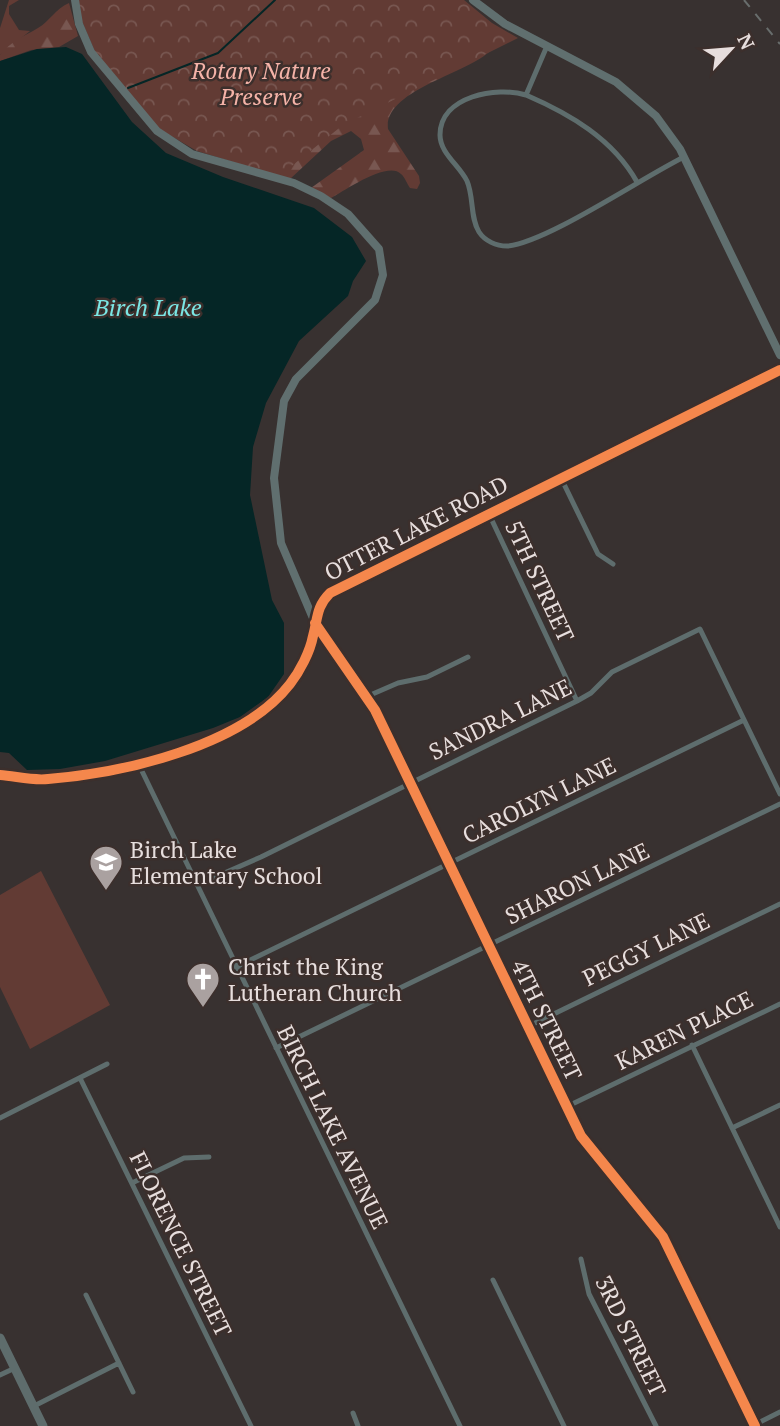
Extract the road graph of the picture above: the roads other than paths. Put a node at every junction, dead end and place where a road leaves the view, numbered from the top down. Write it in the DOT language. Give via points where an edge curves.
graph roads {
  1 [pos="75,0"];
  2 [pos="472,0"];
  3 [pos="547,46"];
  4 [pos="526,95"];
  5 [pos="684,157"];
  6 [pos="637,182"];
  7 [pos="780,355"];
  8 [pos="780,370"];
  9 [pos="561,478"];
  10 [pos="489,514"];
  11 [pos="613,564"];
  12 [pos="315,623"];
  13 [pos="468,657"];
  14 [pos="368,696"];
  15 [pos="578,701"];
  16 [pos="744,720"];
  17 [pos="140,766"];
  18 [pos="0,775"];
  19 [pos="411,783"];
  20 [pos="780,794"];
  21 [pos="780,804"];
  22 [pos="448,864"];
  23 [pos="197,885"];
  24 [pos="780,904"];
  25 [pos="488,945"];
  26 [pos="236,967"];
  27 [pos="780,1004"];
  28 [pos="527,1027"];
  29 [pos="692,1045"];
  30 [pos="276,1048"];
  31 [pos="107,1065"];
  32 [pos="80,1078"];
  33 [pos="780,1105"];
  34 [pos="566,1107"];
  35 [pos="0,1118"];
  36 [pos="732,1128"];
  37 [pos="209,1157"];
  38 [pos="132,1183"];
  39 [pos="780,1204"];
  40 [pos="771,1209"];
  41 [pos="780,1227"];
  42 [pos="580,1259"];
  43 [pos="493,1280"];
  44 [pos="86,1295"];
  45 [pos="0,1338"];
  46 [pos="119,1363"];
  47 [pos="15,1368"];
  48 [pos="0,1375"];
  49 [pos="133,1392"];
  50 [pos="34,1406"];
  51 [pos="780,1412"];
  52 [pos="353,1413"];
  53 [pos="43,1426"];
  54 [pos="251,1426"];
  55 [pos="358,1426"];
  56 [pos="460,1426"];
  57 [pos="564,1426"];
  58 [pos="656,1426"];
  59 [pos="754,1426"];
  1 -- 12 [label="street, 4TH STREET" via="91,52 157,131 192,154 294,183 321,196 348,214 379,249 383,275 375,300 296,379 280,418 274,505 290,569"];
  2 -- 3 [label="street"];
  3 -- 4 [label="street"];
  3 -- 5 [label="street" via="634,94 661,121"];
  4 -- 6 [label="street" via="594,132"];
  4 -- 6 [label="street" via="504,91 478,94 455,108 442,126 442,145 468,184 475,224 487,240 507,246 535,237"];
  5 -- 6 [label="street"];
  5 -- 7 [label="street"];
  8 -- 9 [label="street, OTTER LAKE ROAD"];
  9 -- 10 [label="street, OTTER LAKE ROAD"];
  9 -- 11 [label="street" via="598,554"];
  10 -- 12 [label="street, OTTER LAKE ROAD" via="338,588 323,600"];
  10 -- 15 [label="street, 5TH STREET"];
  12 -- 14 [label="street, 4TH STREET"];
  12 -- 17 [label="street, OTTER LAKE ROAD" via="304,659 274,700 227,730"];
  13 -- 14 [label="street"];
  14 -- 19 [label="street, 4TH STREET"];
  15 -- 16 [label="street, SANDRA LANE" via="616,670 700,629"];
  15 -- 19 [label="street, SANDRA LANE"];
  16 -- 20 [label="street"];
  16 -- 22 [label="street, CAROLYN LANE"];
  17 -- 18 [label="street, OTTER LAKE ROAD" via="44,780"];
  17 -- 23 [label="street, BIRCH LAKE AVENUE"];
  19 -- 22 [label="street, 4TH STREET"];
  19 -- 23 [label="street, SANDRA LANE"];
  21 -- 25 [label="street, SHARON LANE"];
  22 -- 25 [label="street, 4TH STREET"];
  22 -- 26 [label="street, CAROLYN LANE"];
  23 -- 26 [label="street, BIRCH LAKE AVENUE"];
  24 -- 28 [label="street, PEGGY LANE"];
  25 -- 28 [label="street, 4TH STREET"];
  25 -- 30 [label="street, SHARON LANE"];
  26 -- 30 [label="street, BIRCH LAKE AVENUE"];
  27 -- 29 [label="street, KAREN PLACE"];
  28 -- 34 [label="street, 4TH STREET"];
  29 -- 34 [label="street, KAREN PLACE"];
  29 -- 36 [label="street"];
  30 -- 56 [label="street, BIRCH LAKE AVENUE"];
  31 -- 32 [label="street"];
  32 -- 35 [label="street"];
  32 -- 38 [label="street, FLORENCE STREET"];
  33 -- 36 [label="street"];
  34 -- 59 [label="street, 4TH STREET" via="588,1146 663,1237"];
  36 -- 40 [label="street"];
  37 -- 38 [label="street" via="184,1157"];
  38 -- 54 [label="street, FLORENCE STREET"];
  39 -- 40 [label="street"];
  40 -- 41 [label="street"];
  42 -- 58 [label="street, 3RD STREET" via="584,1283"];
  43 -- 57 [label="street"];
  44 -- 46 [label="street"];
  45 -- 47 [label="main road"];
  46 -- 49 [label="street"];
  46 -- 50 [label="street"];
  47 -- 48 [label="street"];
  47 -- 50 [label="main road"];
  50 -- 53 [label="main road"];
  51 -- 59 [label="street"];
  52 -- 55 [label="street"];
}
